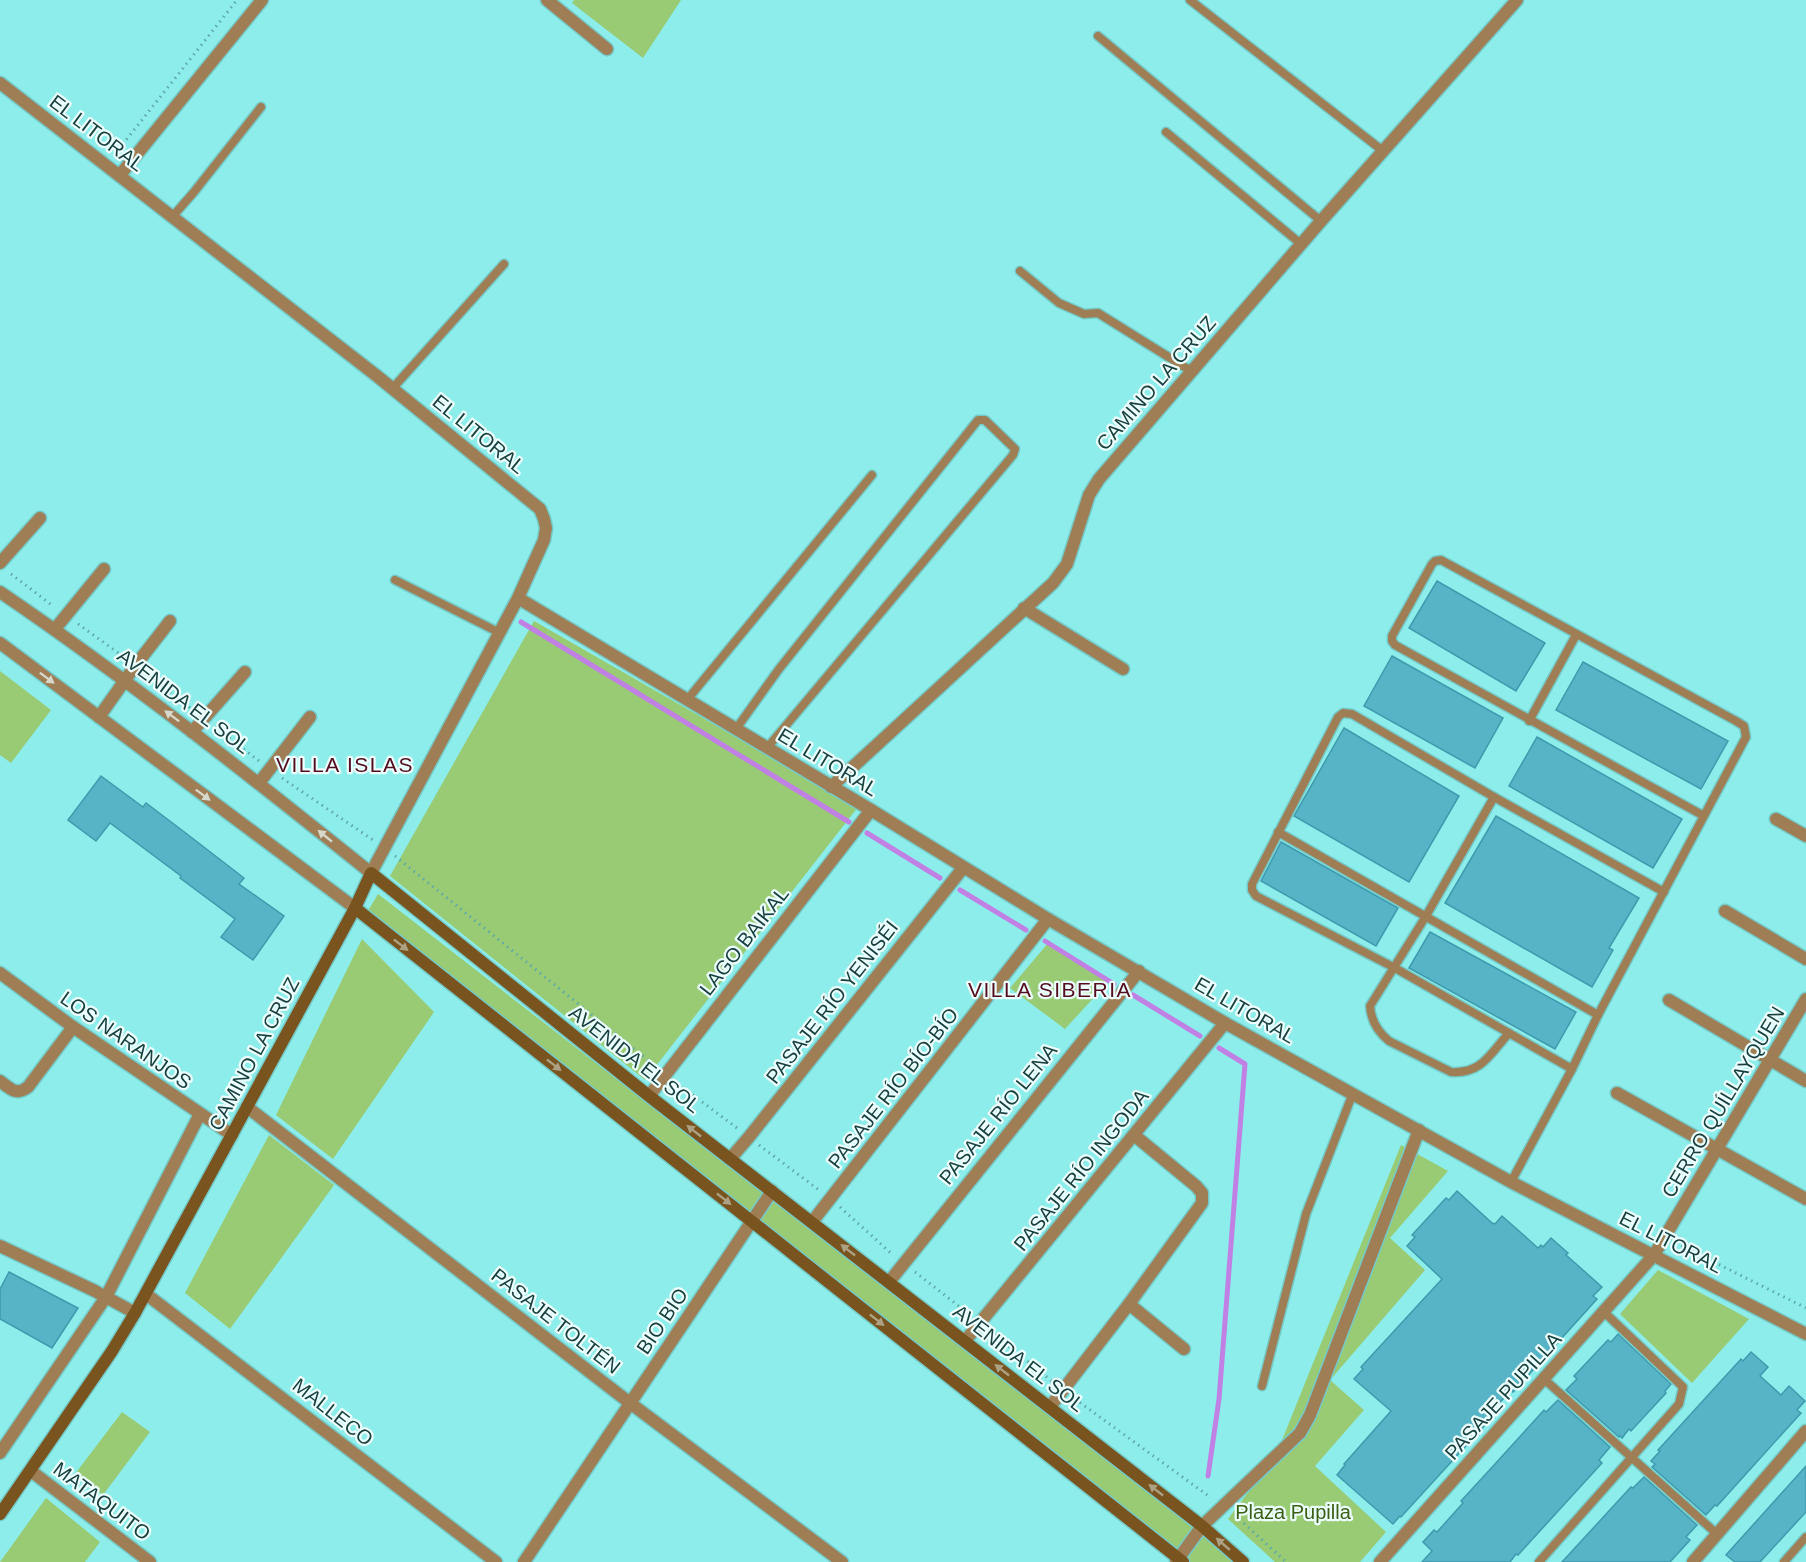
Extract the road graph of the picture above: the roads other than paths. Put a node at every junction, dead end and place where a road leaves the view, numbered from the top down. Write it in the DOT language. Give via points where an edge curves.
graph roads {
  1 [pos="262,0"];
  2 [pos="548,0"];
  3 [pos="1190,0"];
  4 [pos="1517,0"];
  5 [pos="1098,36"];
  6 [pos="607,49"];
  7 [pos="0,83"];
  8 [pos="261,107"];
  9 [pos="1166,132"];
  10 [pos="1383,151"];
  11 [pos="120,175"];
  12 [pos="173,216"];
  13 [pos="1321,221"];
  14 [pos="1301,244"];
  15 [pos="504,264"];
  16 [pos="1020,271"];
  17 [pos="1191,371"];
  18 [pos="392,389"];
  19 [pos="872,475"];
  20 [pos="40,518"];
  21 [pos="0,563"];
  22 [pos="104,569"];
  23 [pos="395,580"];
  24 [pos="0,592"];
  25 [pos="518,598"];
  26 [pos="1024,608"];
  27 [pos="170,621"];
  28 [pos="55,629"];
  29 [pos="498,632"];
  30 [pos="1576,635"];
  31 [pos="0,643"];
  32 [pos="1123,669"];
  33 [pos="245,672"];
  34 [pos="125,681"];
  35 [pos="687,700"];
  36 [pos="99,717"];
  37 [pos="310,717"];
  38 [pos="1529,721"];
  39 [pos="736,729"];
  40 [pos="192,732"];
  41 [pos="767,748"];
  42 [pos="259,783"];
  43 [pos="831,787"];
  44 [pos="1494,797"];
  45 [pos="871,810"];
  46 [pos="1704,816"];
  47 [pos="1776,819"];
  48 [pos="1278,832"];
  49 [pos="1806,836"];
  50 [pos="963,868"];
  51 [pos="371,873"];
  52 [pos="1664,892"];
  53 [pos="355,908"];
  54 [pos="1725,911"];
  55 [pos="1426,916"];
  56 [pos="1048,919"];
  57 [pos="1806,959"];
  58 [pos="1395,968"];
  59 [pos="1139,971"];
  60 [pos="0,973"];
  61 [pos="1806,999"];
  62 [pos="1669,1000"];
  63 [pos="1598,1016"];
  64 [pos="1225,1023"];
  65 [pos="73,1027"];
  66 [pos="1509,1033"];
  67 [pos="1770,1061"];
  68 [pos="1572,1069"];
  69 [pos="0,1081"];
  70 [pos="1806,1081"];
  71 [pos="1353,1093"];
  72 [pos="1617,1093"];
  73 [pos="649,1096"];
  74 [pos="247,1107"];
  75 [pos="200,1114"];
  76 [pos="1419,1130"];
  77 [pos="232,1135"];
  78 [pos="1134,1135"];
  79 [pos="1718,1151"];
  80 [pos="730,1159"];
  81 [pos="1511,1182"];
  82 [pos="772,1191"];
  83 [pos="1806,1199"];
  84 [pos="753,1222"];
  85 [pos="812,1222"];
  86 [pos="0,1246"];
  87 [pos="1654,1255"];
  88 [pos="889,1282"];
  89 [pos="146,1294"];
  90 [pos="106,1297"];
  91 [pos="1129,1304"];
  92 [pos="1604,1312"];
  93 [pos="135,1313"];
  94 [pos="1806,1334"];
  95 [pos="965,1341"];
  96 [pos="1184,1349"];
  97 [pos="1544,1379"];
  98 [pos="1262,1386"];
  99 [pos="630,1403"];
  100 [pos="1050,1407"];
  101 [pos="1806,1431"];
  102 [pos="0,1453"];
  103 [pos="1631,1457"];
  104 [pos="31,1472"];
  105 [pos="0,1514"];
  106 [pos="1202,1526"];
  107 [pos="1717,1534"];
  108 [pos="1806,1537"];
  109 [pos="1179,1561"];
  110 [pos="150,1562"];
  111 [pos="496,1562"];
  112 [pos="524,1562"];
  113 [pos="842,1562"];
  114 [pos="1243,1562"];
  115 [pos="1380,1562"];
  116 [pos="1539,1562"];
  117 [pos="1693,1562"];
  118 [pos="1784,1562"];
  1 -- 11 [label="street"];
  2 -- 6 [label="street"];
  3 -- 10 [label="lane"];
  4 -- 10 [label="street, CAMINO LA CRUZ"];
  5 -- 13 [label="lane"];
  7 -- 11 [label="street, EL LITORAL"];
  8 -- 12 [label="lane"];
  9 -- 14 [label="lane"];
  10 -- 13 [label="street, CAMINO LA CRUZ"];
  11 -- 12 [label="street, EL LITORAL"];
  12 -- 18 [label="street, EL LITORAL"];
  13 -- 14 [label="street, CAMINO LA CRUZ"];
  14 -- 17 [label="street, CAMINO LA CRUZ"];
  15 -- 18 [label="lane"];
  16 -- 17 [label="lane" via="1059,303 1084,314 1098,314"];
  17 -- 26 [label="street, CAMINO LA CRUZ" via="1094,486 1067,564 1053,583"];
  18 -- 25 [label="street, EL LITORAL" via="540,509 546,528 544,540"];
  19 -- 35 [label="lane"];
  20 -- 21 [label="street"];
  22 -- 28 [label="street"];
  23 -- 29 [label="lane"];
  24 -- 28 [label="street, AVENIDA EL SOL"];
  25 -- 29 [label="street, CAMINO LA CRUZ"];
  25 -- 35 [label="street, EL LITORAL"];
  26 -- 32 [label="street"];
  26 -- 43 [label="street, CAMINO LA CRUZ"];
  27 -- 34 [label="street"];
  28 -- 34 [label="street, AVENIDA EL SOL"];
  29 -- 51 [label="street, CAMINO LA CRUZ"];
  30 -- 38 [label="lane"];
  30 -- 38 [label="lane" via="1441,560 1432,564 1392,636 1395,645"];
  30 -- 46 [label="lane" via="1744,726 1746,737"];
  31 -- 36 [label="street, one-way"];
  33 -- 40 [label="street"];
  34 -- 36 [label="street"];
  40 -- 34 [label="street, AVENIDA EL SOL, one-way"];
  35 -- 39 [label="street, EL LITORAL"];
  36 -- 53 [label="street, one-way"];
  37 -- 42 [label="street"];
  38 -- 46 [label="lane"];
  39 -- 41 [label="street, EL LITORAL"];
  39 -- 41 [label="lane" via="779,669 978,420 985,420 1015,449 1013,455"];
  40 -- 42 [label="street, AVENIDA EL SOL"];
  41 -- 43 [label="street, EL LITORAL"];
  51 -- 42 [label="street, AVENIDA EL SOL, one-way"];
  43 -- 45 [label="street, EL LITORAL"];
  44 -- 48 [label="lane" via="1352,714 1343,713"];
  44 -- 52 [label="lane"];
  44 -- 55 [label="lane"];
  45 -- 50 [label="street, EL LITORAL"];
  45 -- 73 [label="street, LAGO BAIKAL"];
  46 -- 52 [label="lane"];
  47 -- 49 [label="street"];
  48 -- 55 [label="lane"];
  48 -- 58 [label="lane" via="1252,884 1256,896"];
  50 -- 56 [label="street, EL LITORAL"];
  50 -- 80 [label="street, PASAJE RÍO YENISÉI"];
  51 -- 53 [label="main road, CAMINO LA CRUZ"];
  51 -- 73 [label="main road, AVENIDA EL SOL"];
  52 -- 63 [label="lane"];
  53 -- 74 [label="main road, CAMINO LA CRUZ"];
  53 -- 84 [label="main road, one-way"];
  54 -- 57 [label="street"];
  55 -- 58 [label="lane"];
  55 -- 63 [label="lane"];
  56 -- 59 [label="street, EL LITORAL"];
  56 -- 85 [label="street, PASAJE RÍO BÍO-BÍO"];
  58 -- 66 [label="lane"];
  58 -- 66 [label="lane" via="1370,1006 1374,1024 1389,1041 1451,1072 1461,1073 1478,1068"];
  59 -- 64 [label="street, EL LITORAL"];
  59 -- 88 [label="street, PASAJE RÍO LENA"];
  60 -- 65 [label="street, LOS NARANJOS"];
  61 -- 67 [label="street, CERRO QUÍLLAYQUEN"];
  62 -- 67 [label="street"];
  63 -- 68 [label="lane"];
  64 -- 71 [label="street, EL LITORAL"];
  64 -- 78 [label="street, PASAJE RÍO INGODA"];
  65 -- 69 [label="street" via="22,1092 15,1092"];
  65 -- 75 [label="street, LOS NARANJOS"];
  66 -- 68 [label="lane"];
  67 -- 70 [label="street"];
  67 -- 79 [label="street, CERRO QUÍLLAYQUEN"];
  68 -- 81 [label="lane"];
  71 -- 76 [label="street, EL LITORAL"];
  71 -- 98 [label="lane" via="1306,1214"];
  72 -- 79 [label="street"];
  80 -- 73 [label="main road, AVENIDA EL SOL, one-way"];
  74 -- 77 [label="main road, CAMINO LA CRUZ"];
  74 -- 99 [label="street, PASAJE TOLTÉN"];
  75 -- 77 [label="street, LOS NARANJOS"];
  75 -- 90 [label="street"];
  76 -- 81 [label="street, EL LITORAL"];
  76 -- 106 [label="street" via="1310,1415 1300,1433"];
  77 -- 89 [label="main road, CAMINO LA CRUZ"];
  78 -- 91 [label="street" via="1196,1186 1202,1193 1202,1203"];
  78 -- 95 [label="street, PASAJE RÍO INGODA"];
  79 -- 83 [label="street"];
  79 -- 87 [label="street, CERRO QUÍLLAYQUEN"];
  80 -- 82 [label="main road, AVENIDA EL SOL"];
  81 -- 87 [label="street, EL LITORAL"];
  82 -- 84 [label="street, BIO BIO"];
  82 -- 85 [label="main road, AVENIDA EL SOL"];
  84 -- 99 [label="street, BIO BIO"];
  84 -- 109 [label="main road, one-way"];
  88 -- 85 [label="main road, AVENIDA EL SOL, one-way"];
  86 -- 90 [label="street"];
  87 -- 92 [label="street, PASAJE PUPILLA"];
  87 -- 94 [label="street, EL LITORAL"];
  88 -- 95 [label="main road, AVENIDA EL SOL"];
  89 -- 93 [label="main road, CAMINO LA CRUZ"];
  89 -- 111 [label="street, MALLECO"];
  90 -- 93 [label="street"];
  90 -- 102 [label="street"];
  91 -- 96 [label="street"];
  91 -- 100 [label="street"];
  92 -- 97 [label="street, PASAJE PUPILLA"];
  92 -- 103 [label="lane" via="1683,1388 1679,1404"];
  93 -- 104 [label="main road, CAMINO LA CRUZ"];
  100 -- 95 [label="main road, AVENIDA EL SOL, one-way"];
  97 -- 103 [label="lane"];
  97 -- 115 [label="street, PASAJE PUPILLA"];
  99 -- 112 [label="street, BIO BIO"];
  99 -- 113 [label="street, PASAJE TOLTÉN"];
  106 -- 100 [label="main road, AVENIDA EL SOL, one-way"];
  101 -- 107 [label="street"];
  103 -- 107 [label="lane"];
  103 -- 116 [label="lane"];
  104 -- 105 [label="main road, CAMINO LA CRUZ"];
  104 -- 110 [label="street, MATAQUITO"];
  106 -- 109 [label="street"];
  114 -- 106 [label="main road, AVENIDA EL SOL, one-way"];
  107 -- 117 [label="street"];
  108 -- 118 [label="lane"];
}
